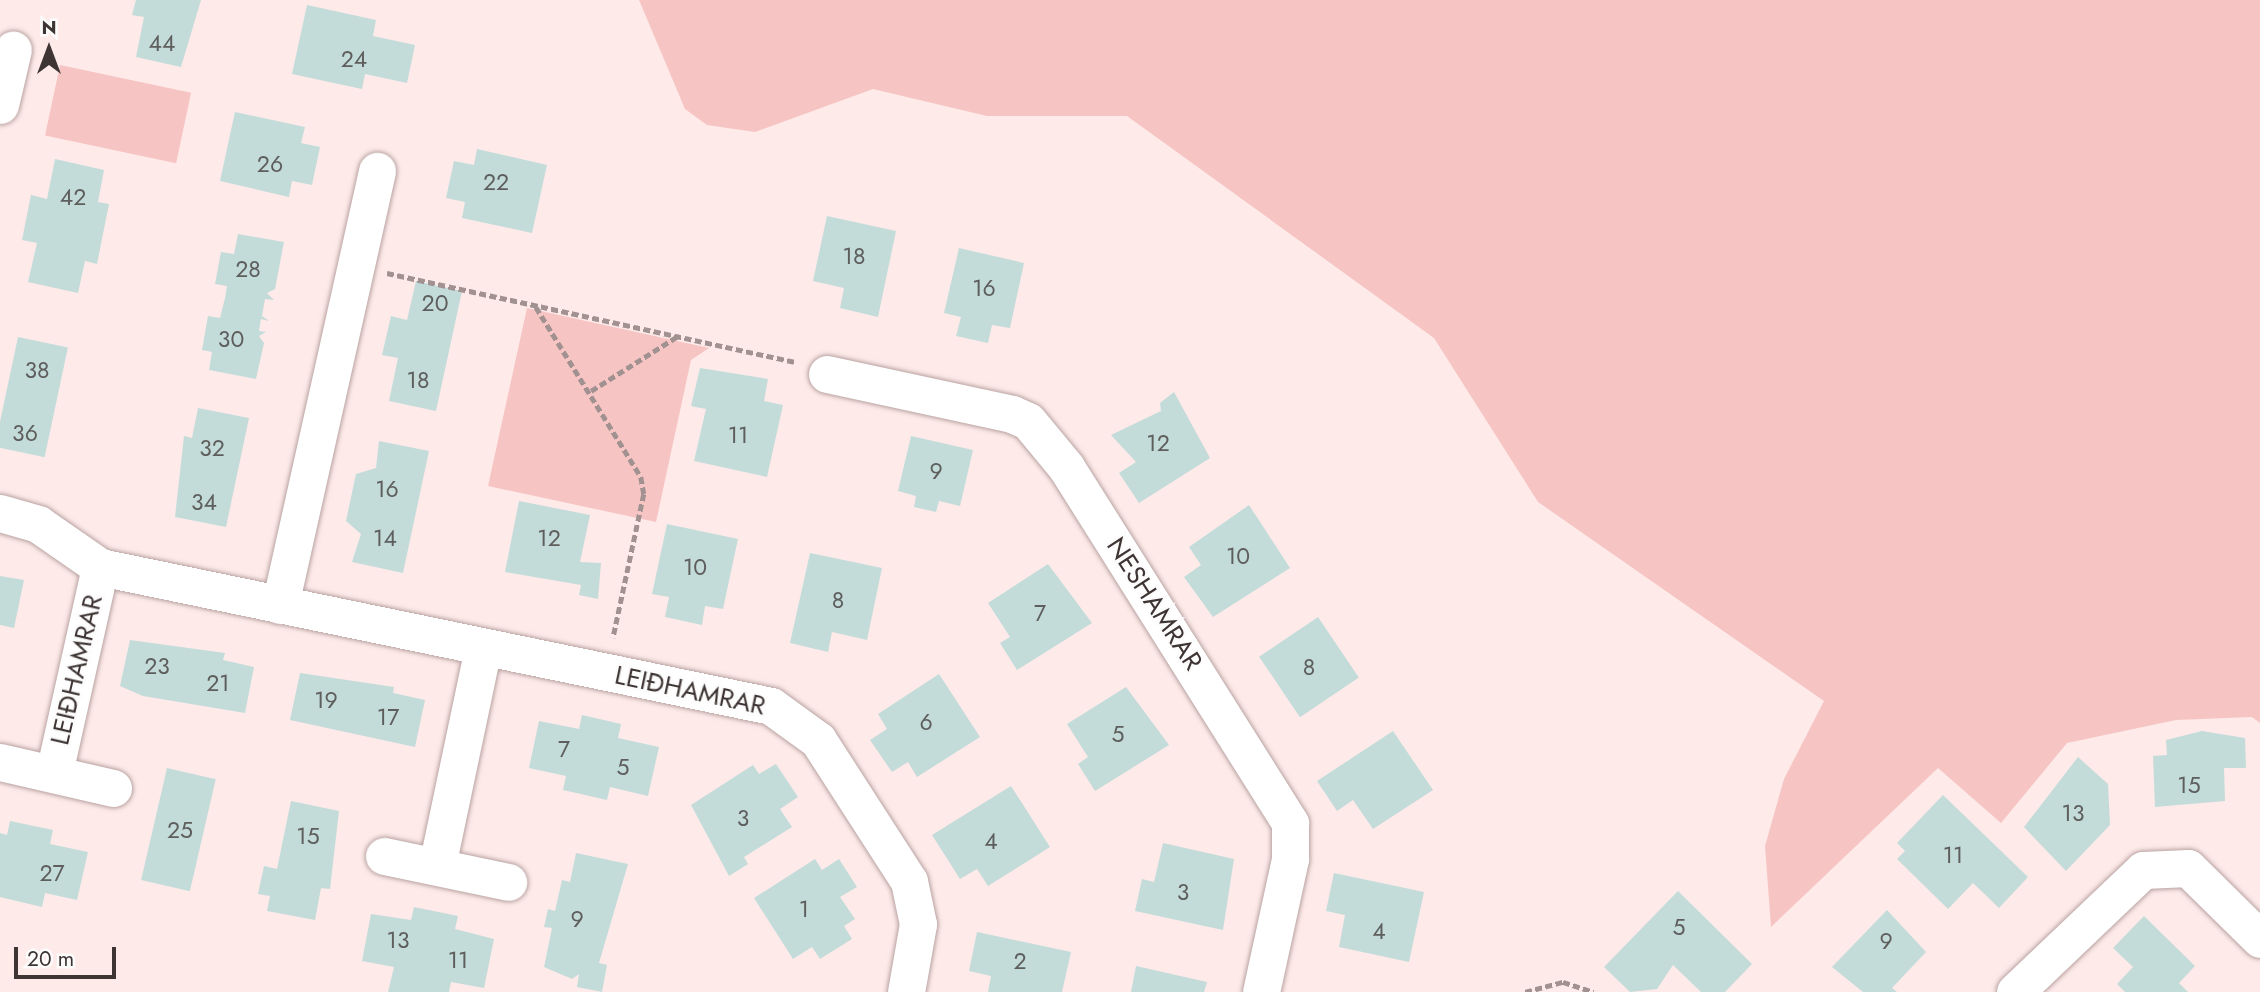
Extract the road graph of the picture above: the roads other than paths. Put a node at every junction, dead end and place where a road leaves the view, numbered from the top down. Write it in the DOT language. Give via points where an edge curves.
graph roads {
  1 [pos="13,49"];
  2 [pos="0,105"];
  3 [pos="377,171"];
  4 [pos="827,374"];
  5 [pos="0,513"];
  6 [pos="100,567"];
  7 [pos="280,605"];
  8 [pos="483,648"];
  9 [pos="0,762"];
  10 [pos="54,773"];
  11 [pos="114,788"];
  12 [pos="384,856"];
  13 [pos="437,866"];
  14 [pos="508,882"];
  15 [pos="2260,939"];
  16 [pos="2023,989"];
  17 [pos="906,992"];
  18 [pos="1261,992"];
  1 -- 2 [label="street"];
  3 -- 7 [label="street"];
  4 -- 18 [label="street, NESHAMRAR" via="1012,414 1028,421 1066,467 1290,823 1290,859"];
  5 -- 6 [label="street, LEIÐHAMRAR" via="38,524"];
  6 -- 7 [label="street, LEIÐHAMRAR"];
  6 -- 10 [label="street, LEIÐHAMRAR"];
  7 -- 8 [label="street, LEIÐHAMRAR"];
  8 -- 13 [label="street"];
  8 -- 17 [label="street, LEIÐHAMRAR" via="771,706 818,740 909,881 918,924"];
  9 -- 10 [label="street, LEIÐHAMRAR"];
  10 -- 11 [label="street, LEIÐHAMRAR"];
  12 -- 13 [label="street"];
  13 -- 14 [label="street"];
  15 -- 16 [label="street" via="2188,868 2154,867 2143,870"];
}
